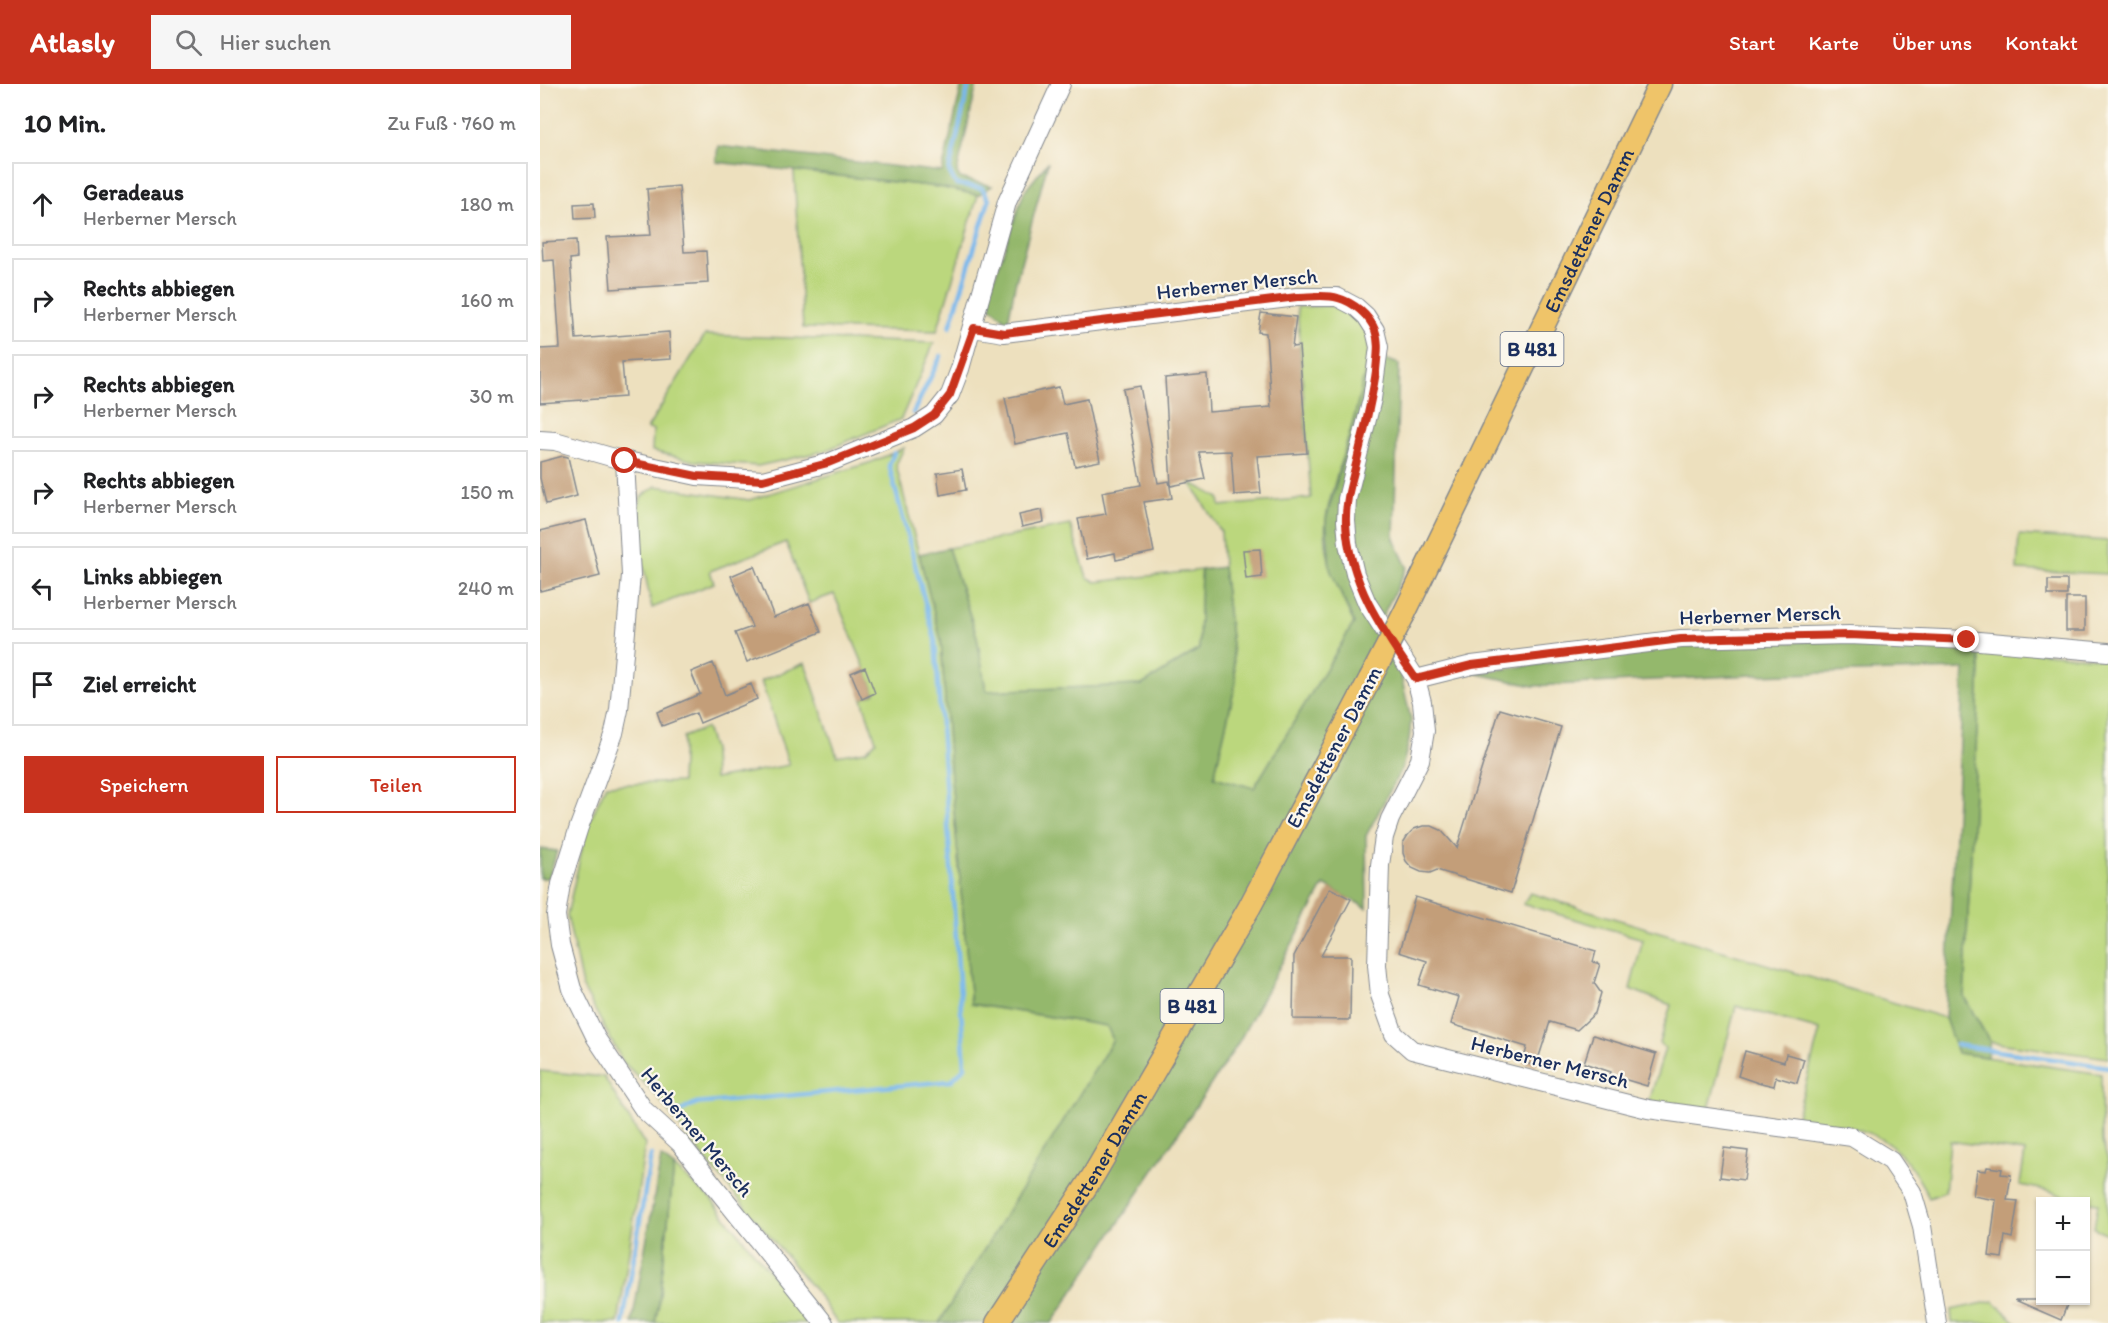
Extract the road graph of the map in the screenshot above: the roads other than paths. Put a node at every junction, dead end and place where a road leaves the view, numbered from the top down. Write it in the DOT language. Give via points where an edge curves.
graph roads {
  1 [pos="1061,84"];
  2 [pos="1660,84"];
  3 [pos="974,328"];
  4 [pos="540,440"];
  5 [pos="625,461"];
  6 [pos="2108,652"];
  7 [pos="1416,679"];
  8 [pos="824,1323"];
  9 [pos="997,1323"];
  10 [pos="1936,1323"];
  1 -- 3 [label="street" via="1007,202"];
  2 -- 9 [label="main road, Emsdettener Damm / B 481, bridge" via="1404,614 1249,908 1093,1176"];
  3 -- 5 [label="street" via="950,395 934,415 914,428 828,463 763,480 697,476"];
  3 -- 7 [label="street, Herberner Mersch" via="1004,333 1297,297 1337,297 1356,307 1375,330 1378,347 1372,399 1347,499 1348,544 1367,603"];
  4 -- 5 [label="street"];
  5 -- 8 [label="street, Herberner Mersch" via="631,575 619,710 561,884 556,915 560,945 572,990 596,1038 644,1110 680,1143"];
  6 -- 7 [label="street, Herberner Mersch" via="1849,635 1681,639 1472,665"];
  7 -- 10 [label="street, Herberner Mersch" via="1425,731 1420,760 1390,819 1380,865 1377,965 1380,995 1394,1034 1412,1050 1648,1109 1852,1137 1891,1161 1912,1192 1922,1226"];
}
